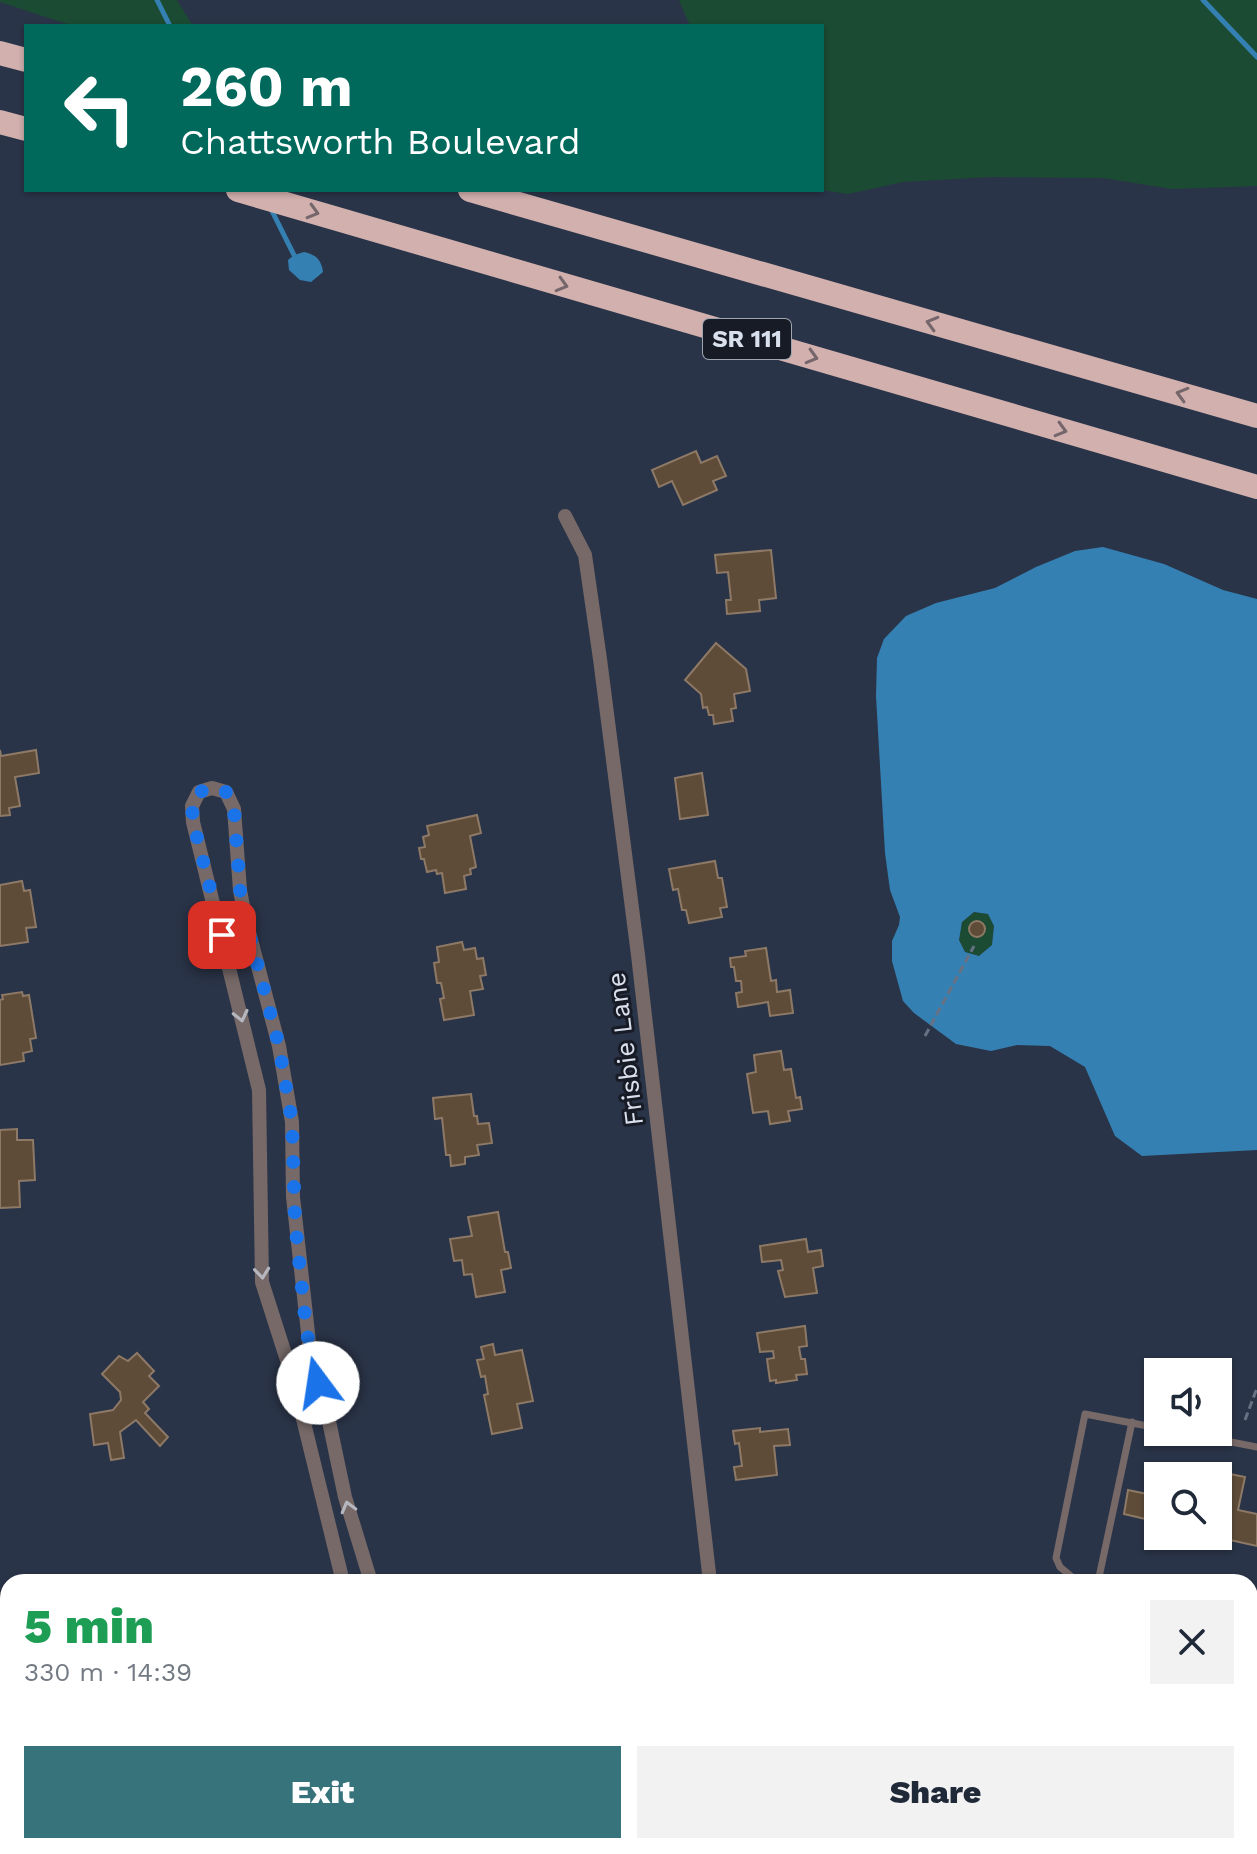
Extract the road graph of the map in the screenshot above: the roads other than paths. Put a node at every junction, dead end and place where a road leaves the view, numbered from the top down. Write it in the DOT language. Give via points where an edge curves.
graph roads {
  1 [pos="0,53"];
  2 [pos="24,59"];
  3 [pos="0,122"];
  4 [pos="24,128"];
  5 [pos="245,192"];
  6 [pos="477,192"];
  7 [pos="1257,416"];
  8 [pos="1257,487"];
  9 [pos="565,516"];
  10 [pos="1132,1422"];
  11 [pos="1144,1425"];
  12 [pos="1232,1442"];
  13 [pos="1257,1447"];
  14 [pos="341,1574"];
  15 [pos="369,1574"];
  16 [pos="709,1574"];
  17 [pos="1068,1574"];
  18 [pos="1100,1574"];
  1 -- 2 [label="highway"];
  3 -- 4 [label="highway"];
  5 -- 8 [label="highway, SR 111, one-way"];
  7 -- 6 [label="highway, SR 111, one-way"];
  9 -- 16 [label="street, Frisbie Lane" via="585,555 598,644"];
  10 -- 11 [label="lane"];
  10 -- 17 [label="lane" via="1085,1414 1056,1558"];
  10 -- 18 [label="lane"];
  12 -- 13 [label="lane"];
  15 -- 14 [label="street, one-way" via="311,1360 293,1197 292,1122 279,1046 245,917 234,809 226,792 212,788 199,792 192,806 193,822 259,1090 262,1282 294,1382"];
}
